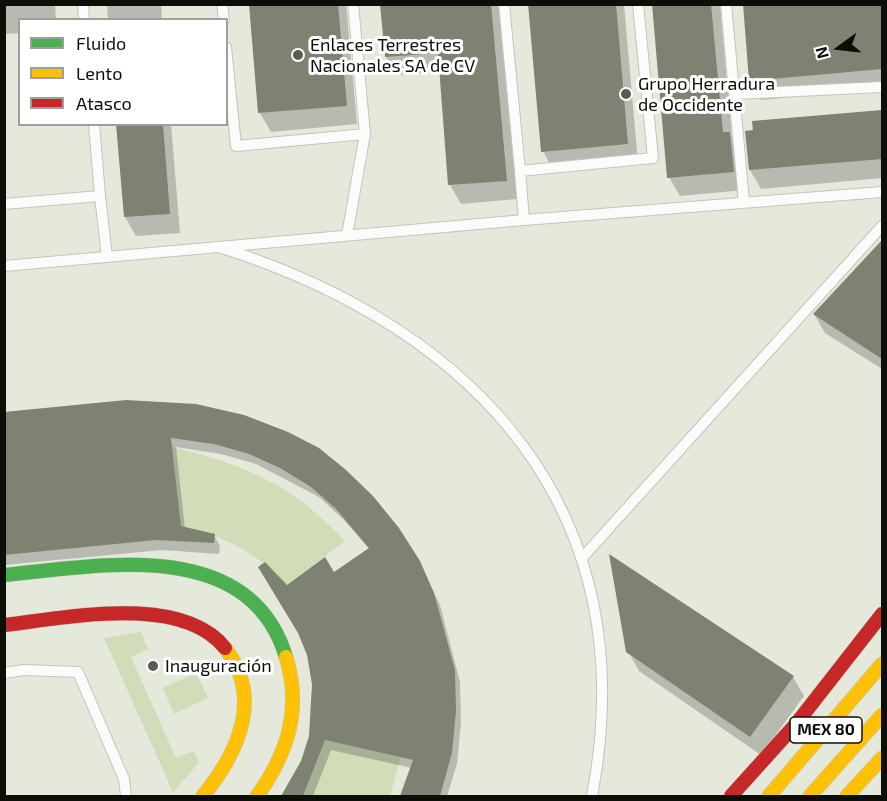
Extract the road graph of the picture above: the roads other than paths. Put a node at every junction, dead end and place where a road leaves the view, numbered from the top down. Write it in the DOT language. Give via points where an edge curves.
graph roads {
  1 [pos="352,4"];
  2 [pos="504,4"];
  3 [pos="638,4"];
  4 [pos="726,4"];
  5 [pos="228,67"];
  6 [pos="882,87"];
  7 [pos="736,94"];
  8 [pos="94,126"];
  9 [pos="365,134"];
  10 [pos="520,171"];
  11 [pos="882,192"];
  12 [pos="100,196"];
  13 [pos="744,202"];
  14 [pos="4,204"];
  15 [pos="524,220"];
  16 [pos="882,226"];
  17 [pos="347,235"];
  18 [pos="218,247"];
  19 [pos="107,257"];
  20 [pos="4,266"];
  21 [pos="582,558"];
  22 [pos="4,575"];
  23 [pos="882,614"];
  24 [pos="4,625"];
  25 [pos="882,664"];
  26 [pos="4,674"];
  27 [pos="882,716"];
  28 [pos="882,758"];
  29 [pos="126,796"];
  30 [pos="203,796"];
  31 [pos="257,796"];
  32 [pos="592,796"];
  33 [pos="730,796"];
  34 [pos="770,796"];
  35 [pos="810,796"];
  36 [pos="848,796"];
  1 -- 9 [label="lane"];
  2 -- 10 [label="lane"];
  3 -- 10 [label="lane" via="653,158"];
  4 -- 7 [label="lane"];
  5 -- 9 [label="lane" via="236,146"];
  6 -- 7 [label="lane"];
  7 -- 13 [label="lane"];
  8 -- 12 [label="lane"];
  9 -- 17 [label="lane"];
  10 -- 15 [label="lane"];
  11 -- 13 [label="lane"];
  12 -- 14 [label="lane"];
  12 -- 19 [label="lane"];
  13 -- 15 [label="lane"];
  15 -- 17 [label="lane"];
  16 -- 21 [label="lane"];
  17 -- 18 [label="lane"];
  18 -- 19 [label="lane"];
  18 -- 21 [label="lane" via="278,266 339,295 401,331 453,370 530,453 561,507"];
  19 -- 20 [label="lane"];
  21 -- 32 [label="lane" via="597,627 601,686"];
  22 -- 31 [label="street" via="87,568 176,567 218,578 253,603 287,658 294,701 287,744"];
  23 -- 33 [label="street" via="796,724"];
  24 -- 30 [label="street" via="160,616 192,622 220,640 240,674 245,714 233,752"];
  25 -- 34 [label="street, MEX 80"];
  26 -- 29 [label="lane" via="24,670 78,672 124,779"];
  27 -- 35 [label="street, MEX 80"];
  28 -- 36 [label="street"];
}
